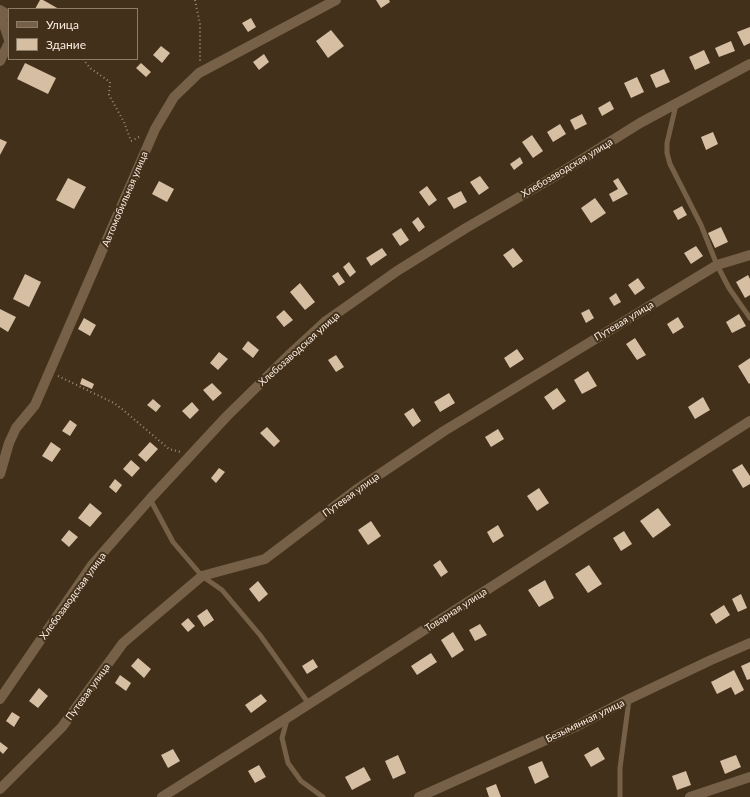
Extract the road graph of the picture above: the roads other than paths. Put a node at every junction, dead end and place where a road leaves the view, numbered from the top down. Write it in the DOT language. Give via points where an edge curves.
graph roads {
  1 [pos="336,0"];
  2 [pos="0,19"];
  3 [pos="8,39"];
  4 [pos="8,44"];
  5 [pos="0,61"];
  6 [pos="750,64"];
  7 [pos="676,104"];
  8 [pos="750,255"];
  9 [pos="717,265"];
  10 [pos="750,318"];
  11 [pos="750,421"];
  12 [pos="0,474"];
  13 [pos="150,499"];
  14 [pos="202,576"];
  15 [pos="750,643"];
  16 [pos="0,699"];
  17 [pos="629,699"];
  18 [pos="309,704"];
  19 [pos="287,718"];
  20 [pos="750,777"];
  21 [pos="0,789"];
  22 [pos="162,797"];
  23 [pos="323,797"];
  24 [pos="419,797"];
  25 [pos="620,797"];
  26 [pos="690,797"];
  1 -- 12 [label="street, Автомобильная улица" via="200,73 174,97 155,129 35,405 16,428 9,443"];
  2 -- 3 [label="street"];
  4 -- 5 [label="street"];
  6 -- 7 [label="street, Хлебозаводская улица"];
  7 -- 9 [label="lane" via="667,153 670,164 701,224"];
  7 -- 13 [label="street, Хлебозаводская улица" via="466,228 326,321 227,416"];
  8 -- 9 [label="street, Путевая улица"];
  9 -- 10 [label="lane"];
  9 -- 14 [label="street, Путевая улица" via="444,430 356,490 265,559"];
  11 -- 18 [label="street, Товарная улица"];
  13 -- 14 [label="lane" via="173,542"];
  13 -- 16 [label="street, Хлебозаводская улица" via="92,565"];
  14 -- 18 [label="lane" via="222,590 260,634"];
  14 -- 21 [label="street, Путевая улица" via="123,643 62,727"];
  15 -- 17 [label="street, Безымянная улица"];
  17 -- 24 [label="street, Безымянная улица" via="575,727"];
  17 -- 25 [label="lane" via="620,768"];
  18 -- 19 [label="street, Товарная улица"];
  19 -- 22 [label="street, Товарная улица"];
  19 -- 23 [label="lane" via="282,738 288,763 301,781"];
  20 -- 26 [label="street"];
}
